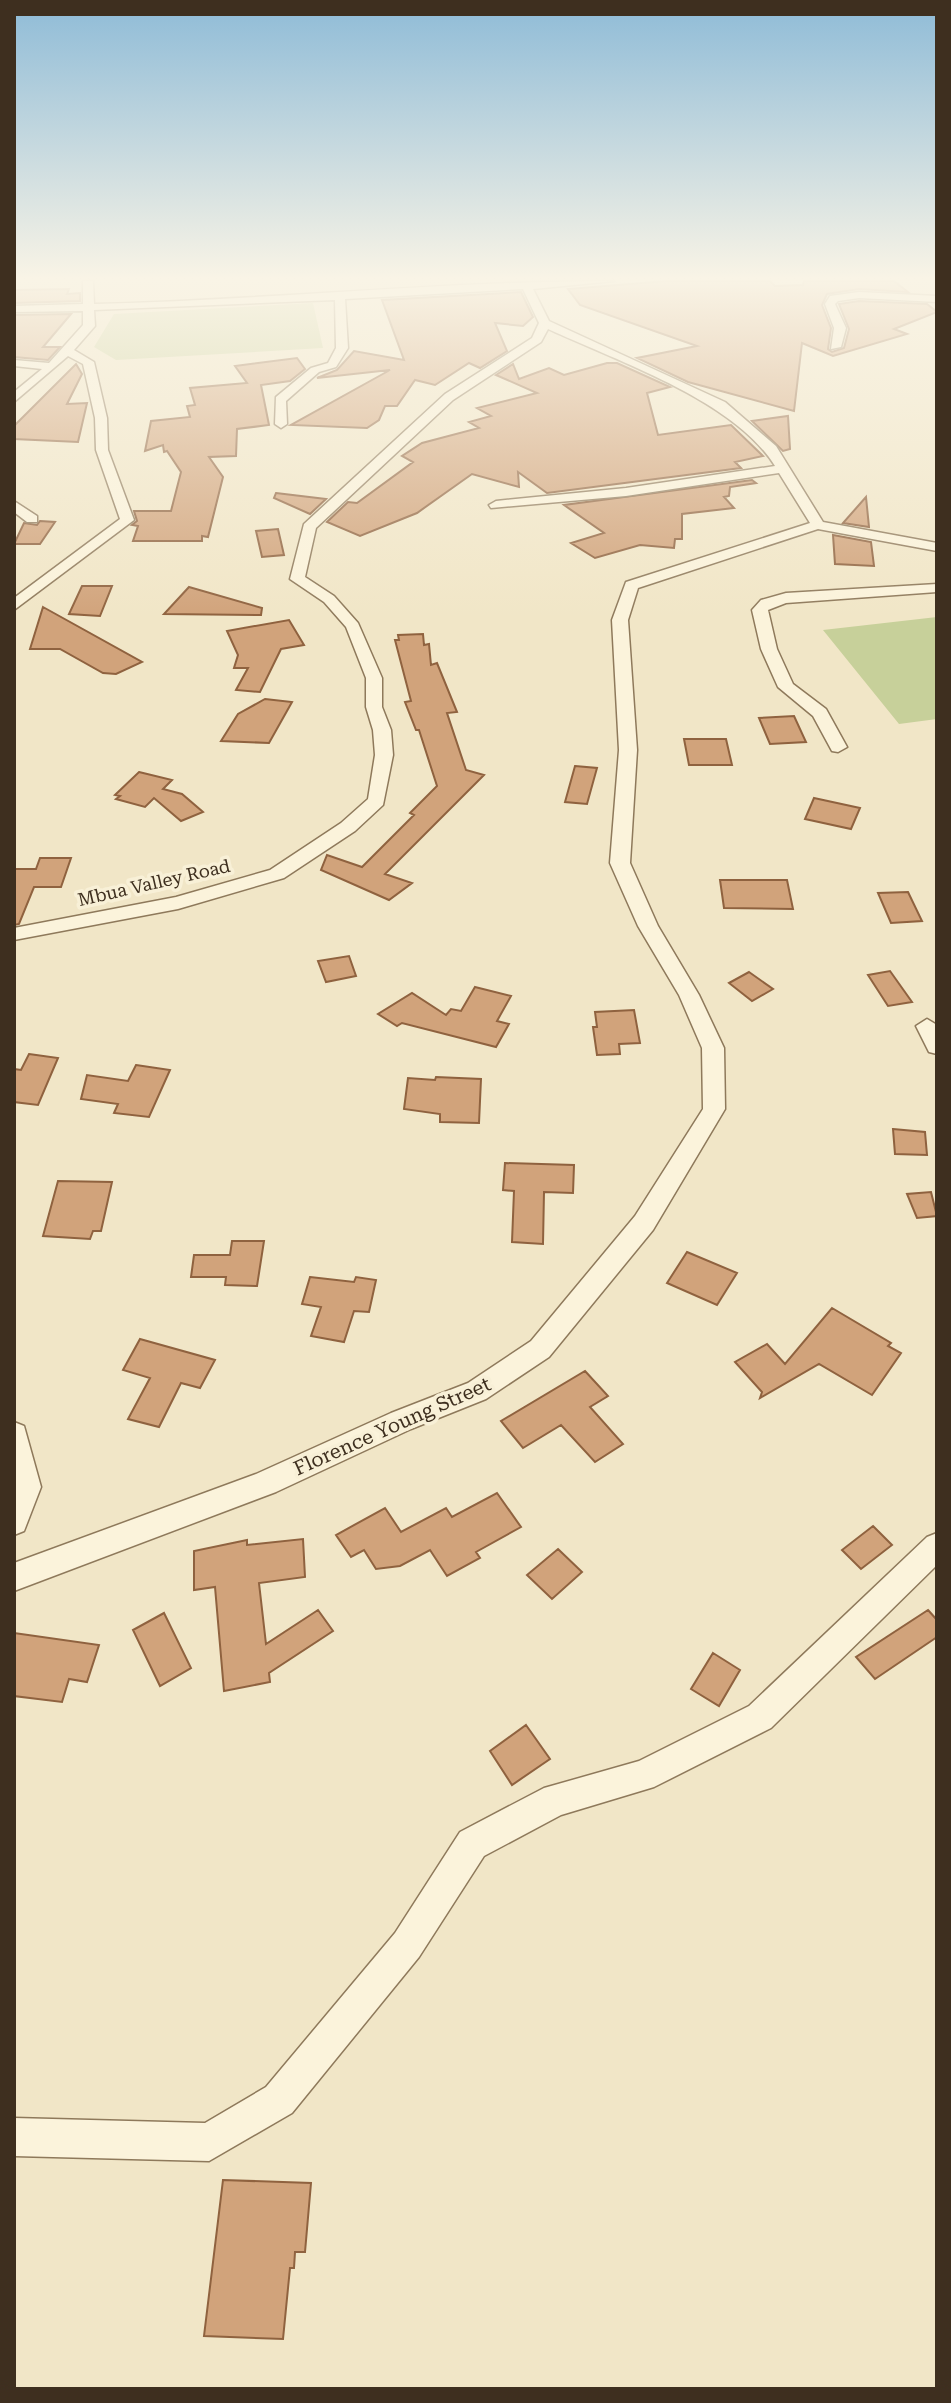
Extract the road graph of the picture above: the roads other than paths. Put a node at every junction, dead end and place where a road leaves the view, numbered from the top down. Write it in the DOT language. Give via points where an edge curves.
graph roads {
  1 [pos="95,393"];
  2 [pos="288,393"];
  3 [pos="457,393"];
  4 [pos="696,393"];
  5 [pos="281,424"];
  6 [pos="785,468"];
  7 [pos="14,505"];
  8 [pos="496,505"];
  9 [pos="32,519"];
  10 [pos="818,525"];
  11 [pos="937,547"];
  12 [pos="937,588"];
  13 [pos="14,605"];
  14 [pos="838,747"];
  15 [pos="14,934"];
  16 [pos="927,1026"];
  17 [pos="937,1047"];
  18 [pos="14,1434"];
  19 [pos="14,1522"];
  20 [pos="937,1546"];
  21 [pos="14,1577"];
  22 [pos="14,2137"];
  1 -- 13 [label="street" via="102,450 127,520"];
  2 -- 5 [label="street" via="280,400"];
  3 -- 15 [label="street, Mbua Valley Road" via="309,527 297,579 329,599 353,626 374,678 384,755 377,801 277,874 178,903"];
  4 -- 6 [label="street" via="721,405"];
  6 -- 8 [label="street"];
  6 -- 10 [label="street"];
  7 -- 9 [label="street"];
  10 -- 11 [label="street"];
  10 -- 21 [label="street, Florence Young Street" via="631,585 620,620 628,750 620,863 713,1048 714,1109 644,1223 540,1349 477,1391 266,1483"];
  12 -- 14 [label="street" via="786,598 760,610 786,687 820,713"];
  16 -- 17 [label="street"];
  18 -- 19 [label="street" via="27,1487"];
  20 -- 22 [label="street" via="760,1717 643,1776 556,1800 472,1844 407,1945 279,2100 209,2142"];
}
